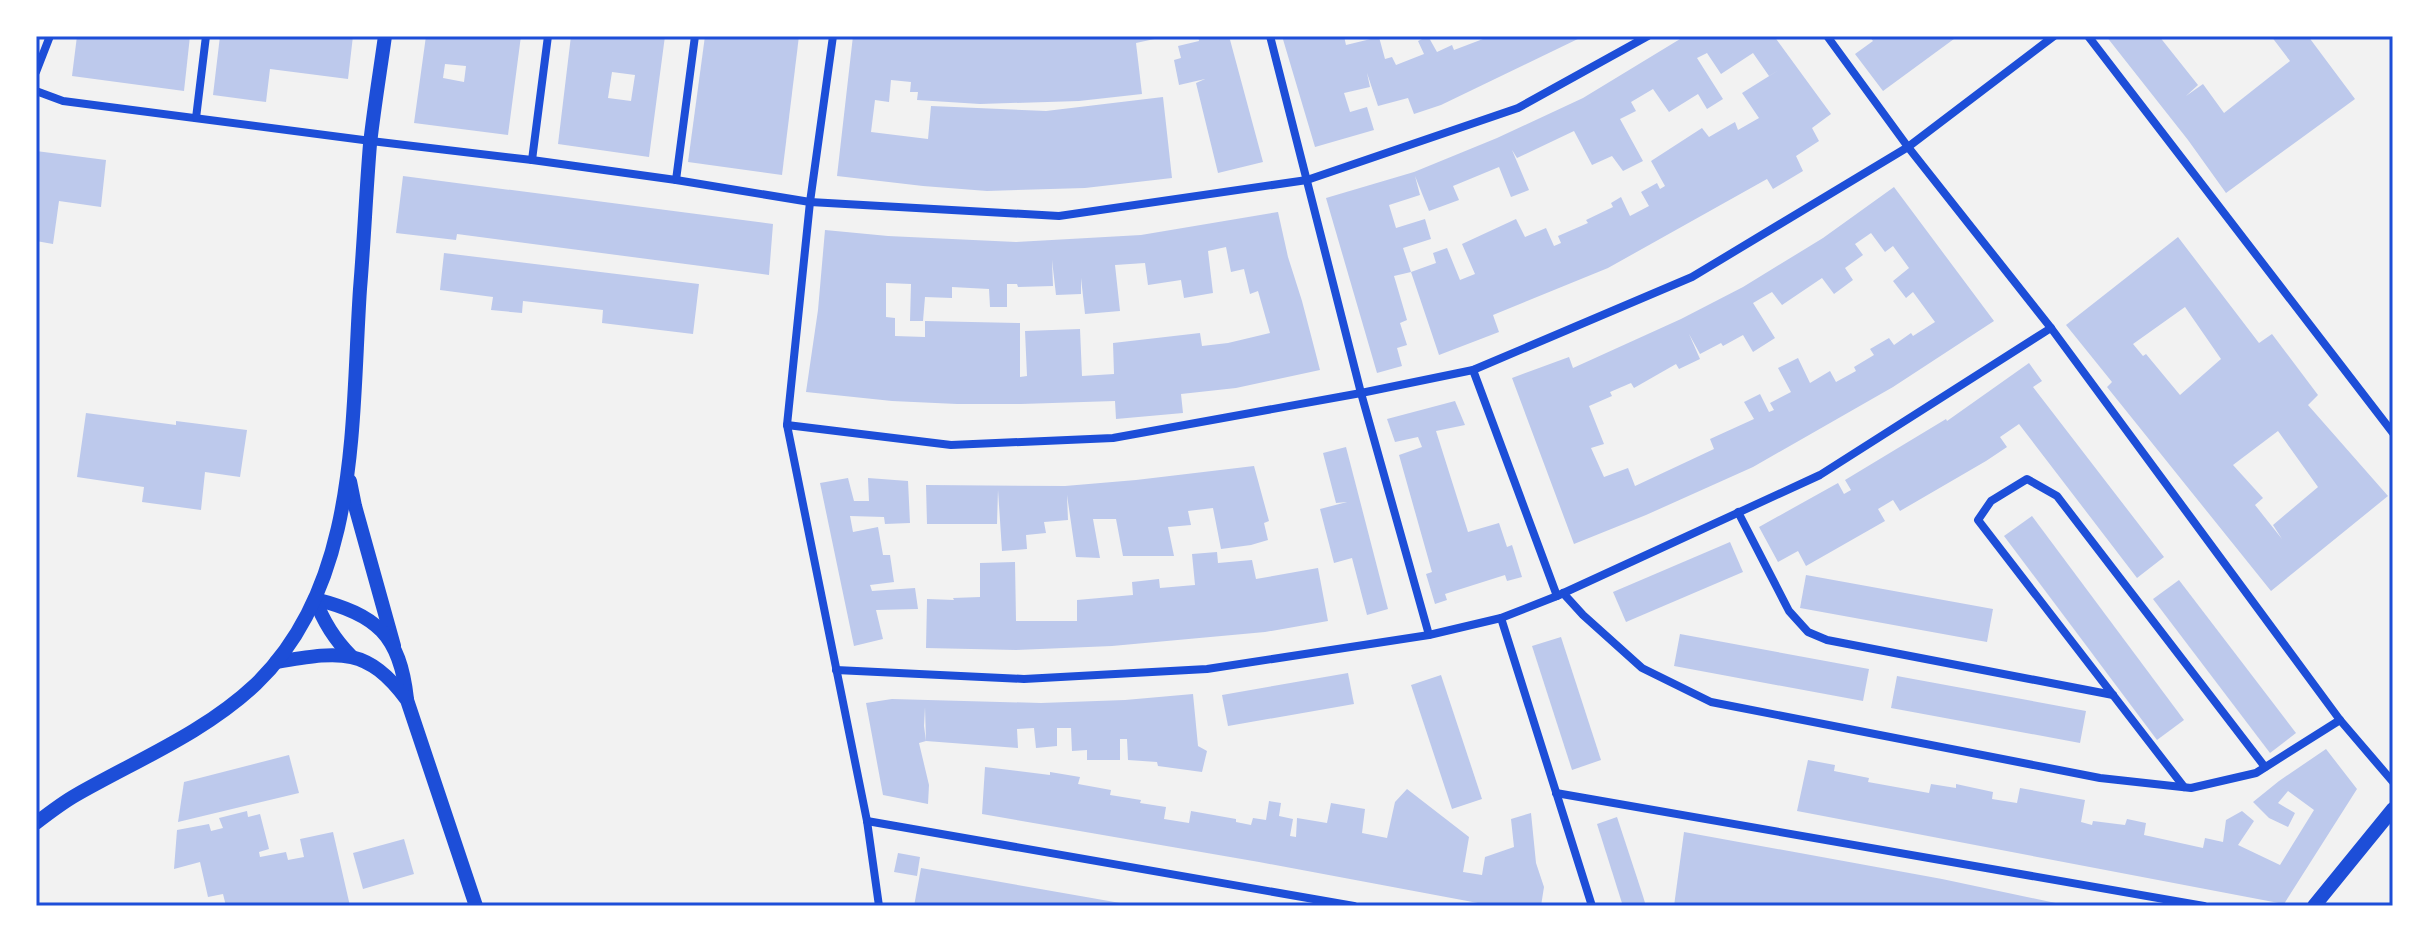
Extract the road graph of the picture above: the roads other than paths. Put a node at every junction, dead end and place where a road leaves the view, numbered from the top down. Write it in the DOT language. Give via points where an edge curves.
graph roads {
  1 [pos="50,36"];
  2 [pos="206,36"];
  3 [pos="385,36"];
  4 [pos="548,36"];
  5 [pos="695,36"];
  6 [pos="833,36"];
  7 [pos="1270,36"];
  8 [pos="1648,36"];
  9 [pos="1827,36"];
  10 [pos="2054,36"];
  11 [pos="2088,36"];
  12 [pos="36,72"];
  13 [pos="36,91"];
  14 [pos="196,118"];
  15 [pos="371,141"];
  16 [pos="1908,147"];
  17 [pos="532,160"];
  18 [pos="676,180"];
  19 [pos="1307,180"];
  20 [pos="810,202"];
  21 [pos="2051,328"];
  22 [pos="1473,370"];
  23 [pos="1361,393"];
  24 [pos="787,425"];
  25 [pos="2393,433"];
  26 [pos="348,468"];
  27 [pos="1738,512"];
  28 [pos="1560,594"];
  29 [pos="315,599"];
  30 [pos="1501,618"];
  31 [pos="1429,635"];
  32 [pos="394,646"];
  33 [pos="351,656"];
  34 [pos="276,662"];
  35 [pos="836,670"];
  36 [pos="2113,695"];
  37 [pos="407,700"];
  38 [pos="2340,720"];
  39 [pos="2265,767"];
  40 [pos="2393,782"];
  41 [pos="2184,787"];
  42 [pos="1556,793"];
  43 [pos="2393,809"];
  44 [pos="867,821"];
  45 [pos="36,823"];
  46 [pos="476,906"];
  47 [pos="879,906"];
  48 [pos="1354,906"];
  49 [pos="1592,906"];
  50 [pos="2204,906"];
  51 [pos="2314,906"];
  1 -- 12 [label="street"];
  2 -- 14 [label="street"];
  3 -- 15 [label="street"];
  4 -- 17 [label="street"];
  5 -- 18 [label="street"];
  6 -- 20 [label="street"];
  7 -- 19 [label="street"];
  8 -- 19 [label="street" via="1518,108"];
  9 -- 16 [label="street"];
  10 -- 16 [label="street"];
  11 -- 25 [label="street"];
  13 -- 14 [label="street" via="63,101"];
  14 -- 15 [label="street"];
  15 -- 17 [label="street"];
  15 -- 26 [label="street"];
  16 -- 21 [label="street"];
  16 -- 22 [label="street" via="1692,277"];
  17 -- 18 [label="street"];
  18 -- 20 [label="street"];
  19 -- 20 [label="street" via="1059,216"];
  19 -- 23 [label="street"];
  20 -- 24 [label="street"];
  21 -- 27 [label="street" via="1820,475"];
  21 -- 38 [label="street"];
  22 -- 23 [label="street"];
  22 -- 28 [label="street"];
  23 -- 24 [label="street" via="1113,438 951,445"];
  23 -- 31 [label="street"];
  24 -- 35 [label="street"];
  26 -- 29 [label="street" via="340,523"];
  26 -- 32 [label="street"];
  27 -- 28 [label="street"];
  27 -- 36 [label="street" via="1789,611 1808,632"];
  28 -- 30 [label="street"];
  28 -- 41 [label="street" via="1642,668 1711,702 2100,778"];
  29 -- 32 [label="street" via="360,613"];
  29 -- 33 [label="street" via="338,643"];
  29 -- 34 [label="street"];
  30 -- 31 [label="street"];
  30 -- 42 [label="street"];
  31 -- 35 [label="street" via="1207,669 1024,679"];
  32 -- 37 [label="street"];
  33 -- 34 [label="street" via="324,654"];
  33 -- 37 [label="street" via="391,679"];
  34 -- 45 [label="street" via="232,705 195,730"];
  35 -- 44 [label="street"];
  36 -- 39 [label="street" via="1978,520 1991,501 2027,479 2057,496"];
  36 -- 41 [label="street"];
  37 -- 46 [label="street"];
  38 -- 39 [label="street"];
  38 -- 40 [label="street"];
  39 -- 41 [label="street"];
  42 -- 49 [label="street"];
  42 -- 50 [label="street"];
  43 -- 51 [label="street"];
  44 -- 47 [label="street"];
  44 -- 48 [label="street"];
}
